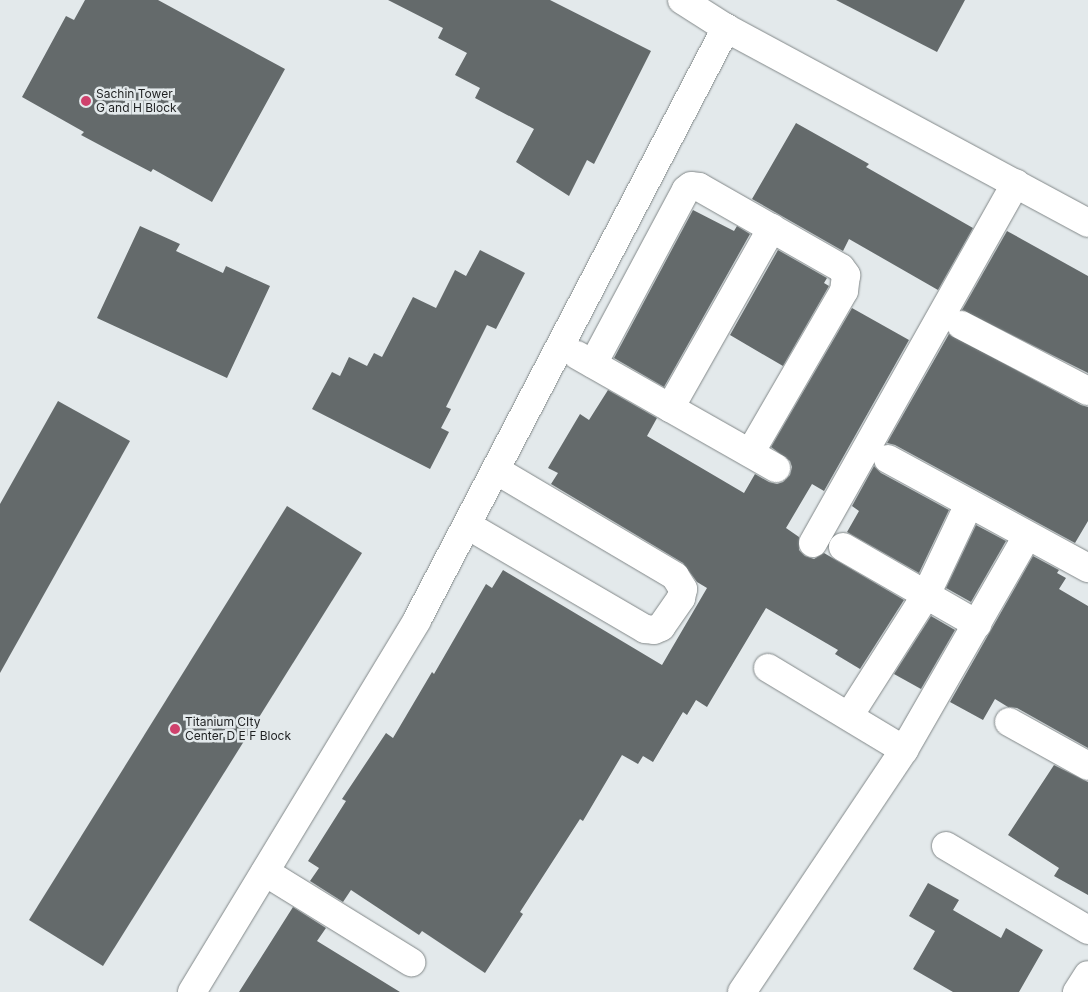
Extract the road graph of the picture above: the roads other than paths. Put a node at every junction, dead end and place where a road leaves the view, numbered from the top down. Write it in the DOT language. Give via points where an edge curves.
graph roads {
  1 [pos="682,0"];
  2 [pos="726,28"];
  3 [pos="1016,183"];
  4 [pos="1088,223"];
  5 [pos="772,228"];
  6 [pos="962,325"];
  7 [pos="560,346"];
  8 [pos="593,364"];
  9 [pos="1088,390"];
  10 [pos="670,408"];
  11 [pos="750,453"];
  12 [pos="888,459"];
  13 [pos="776,468"];
  14 [pos="496,470"];
  15 [pos="969,504"];
  16 [pos="466,525"];
  17 [pos="1027,536"];
  18 [pos="813,543"];
  19 [pos="843,547"];
  20 [pos="1088,568"];
  21 [pos="926,594"];
  22 [pos="977,624"];
  23 [pos="768,668"];
  24 [pos="849,716"];
  25 [pos="1009,722"];
  26 [pos="904,750"];
  27 [pos="1088,766"];
  28 [pos="946,846"];
  29 [pos="265,872"];
  30 [pos="1088,930"];
  31 [pos="411,962"];
  32 [pos="1088,975"];
  33 [pos="192,992"];
  34 [pos="742,992"];
  35 [pos="1078,992"];
  1 -- 2 [label="street"];
  2 -- 3 [label="street"];
  2 -- 7 [label="street"];
  3 -- 4 [label="street"];
  3 -- 18 [label="street"];
  5 -- 8 [label="street" via="699,187 690,186"];
  5 -- 10 [label="street"];
  5 -- 11 [label="street" via="841,268 846,282"];
  6 -- 9 [label="street"];
  7 -- 8 [label="street"];
  7 -- 14 [label="street"];
  8 -- 10 [label="street"];
  10 -- 11 [label="street"];
  11 -- 13 [label="street"];
  12 -- 15 [label="street"];
  14 -- 16 [label="street"];
  14 -- 16 [label="street" via="675,576 683,589 681,598 661,627 645,629"];
  15 -- 17 [label="street"];
  15 -- 21 [label="street"];
  16 -- 29 [label="street" via="417,620"];
  17 -- 20 [label="street"];
  17 -- 22 [label="street"];
  19 -- 21 [label="street"];
  21 -- 22 [label="street"];
  21 -- 24 [label="street"];
  22 -- 26 [label="street"];
  23 -- 24 [label="street"];
  24 -- 26 [label="street"];
  25 -- 27 [label="street"];
  26 -- 34 [label="street"];
  28 -- 30 [label="street"];
  29 -- 31 [label="street"];
  29 -- 33 [label="street"];
  32 -- 35 [label="street"];
}
